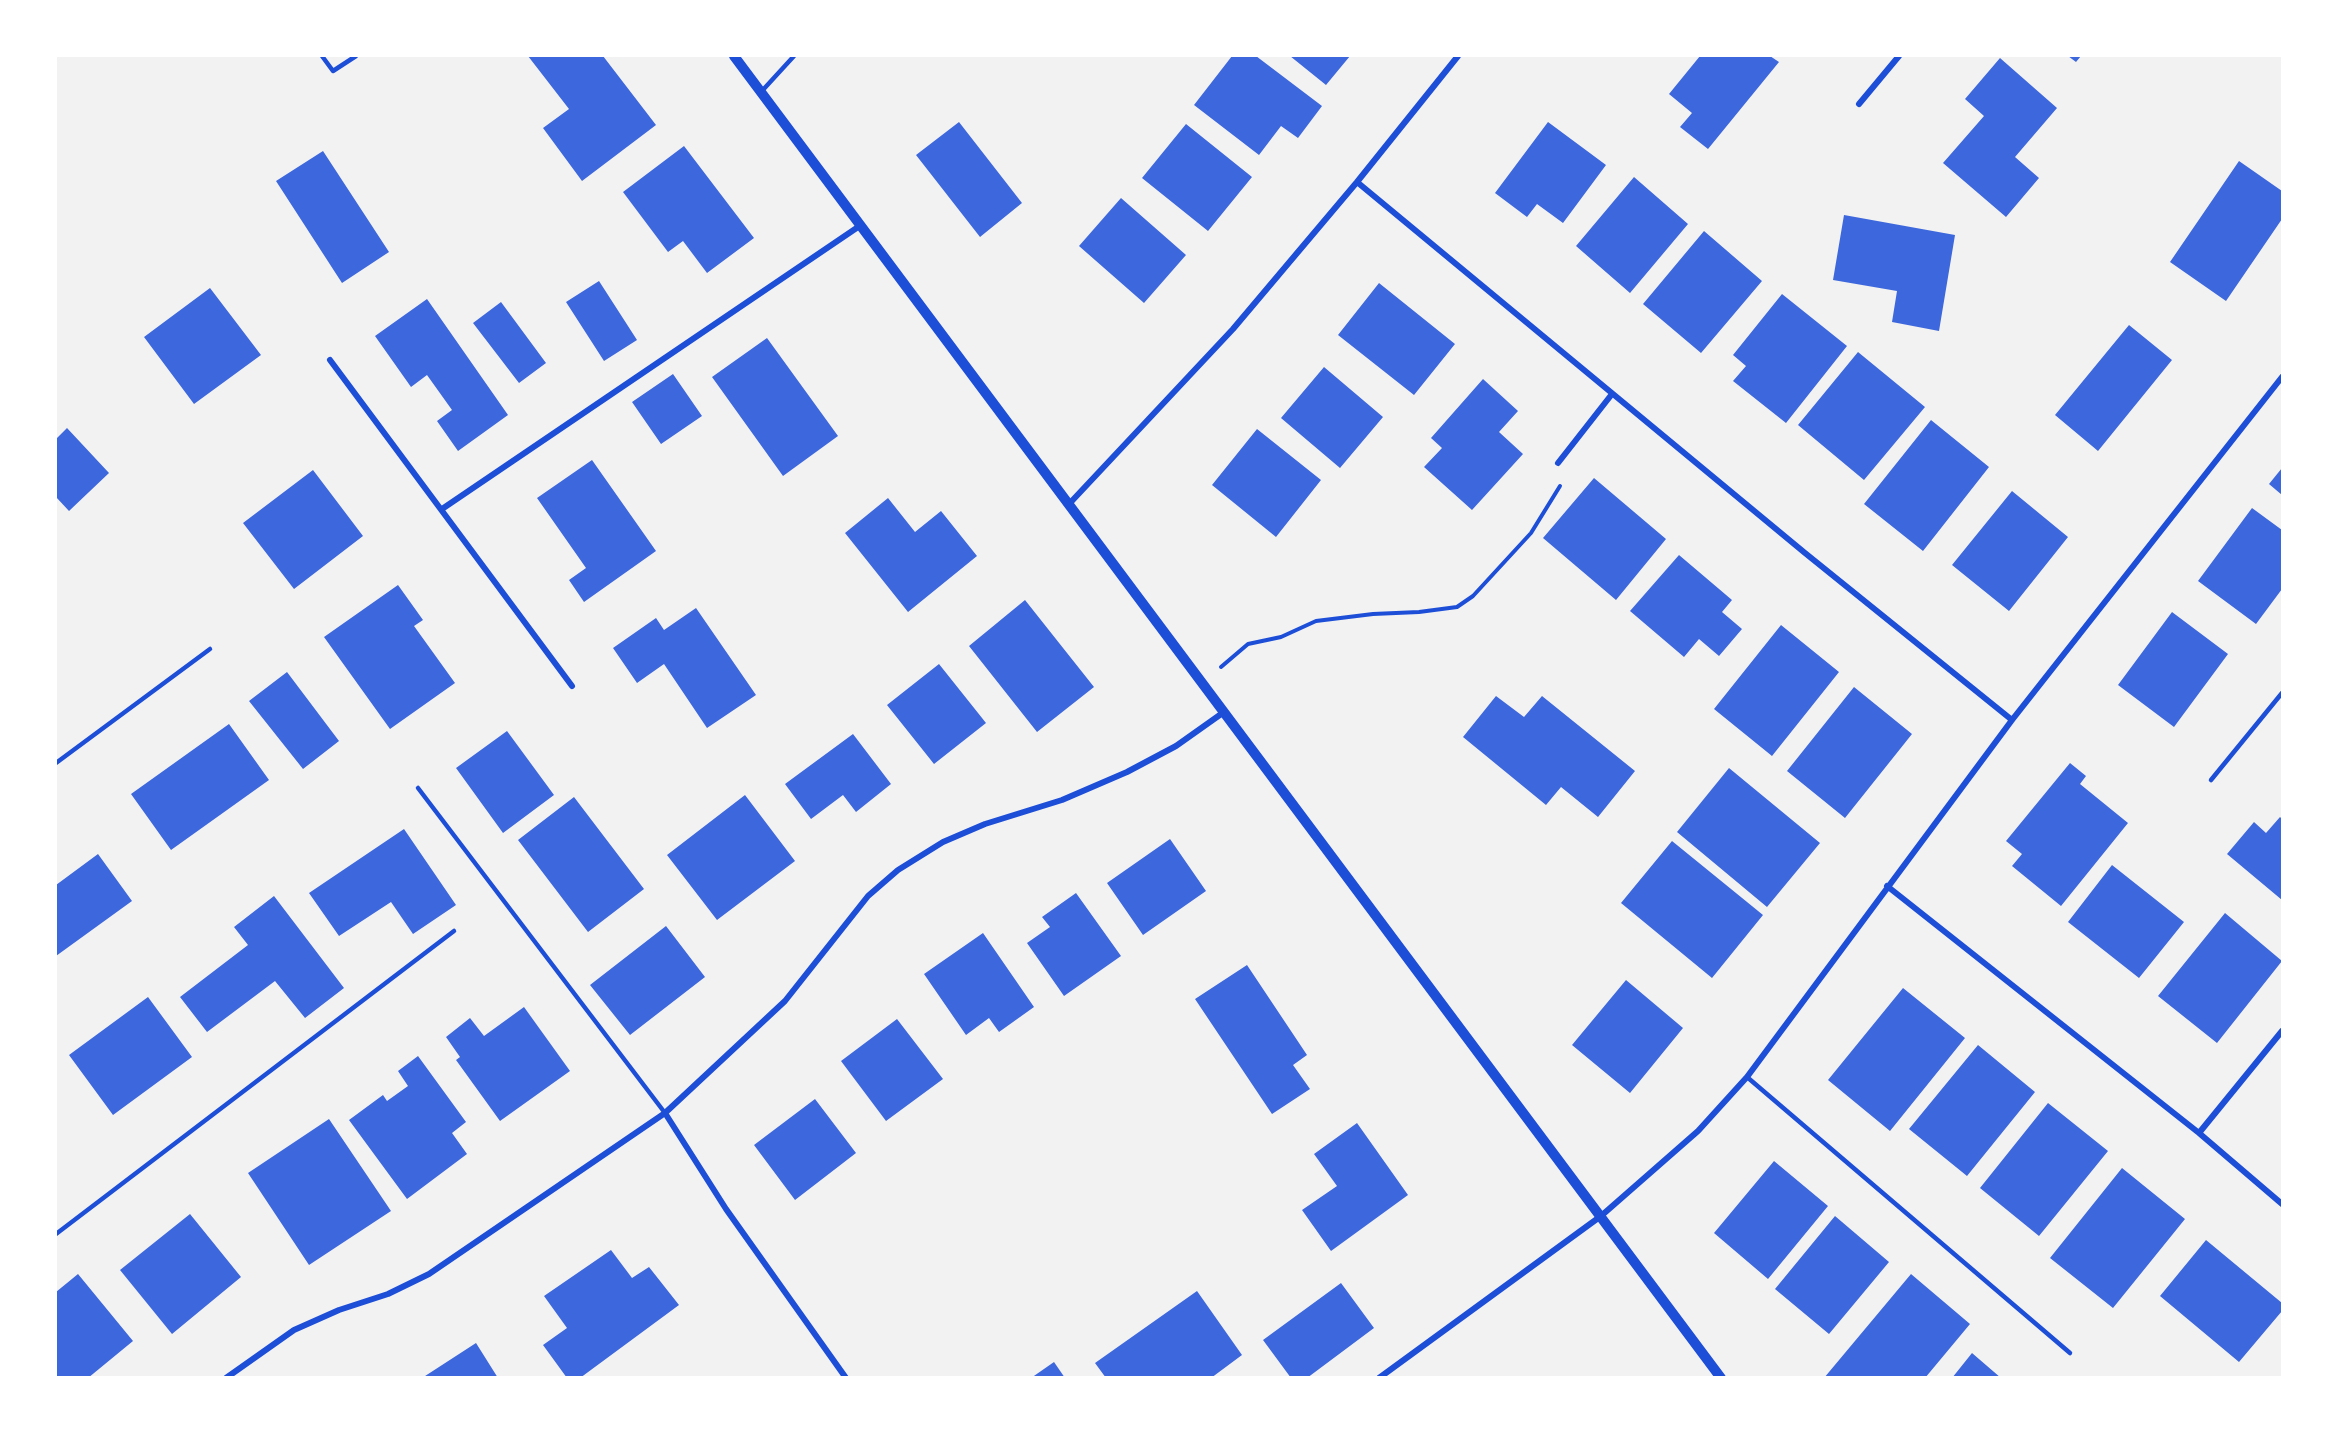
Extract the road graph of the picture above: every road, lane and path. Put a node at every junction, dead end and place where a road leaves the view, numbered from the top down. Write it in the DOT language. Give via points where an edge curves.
graph roads {
  1 [pos="322,56"];
  2 [pos="356,56"];
  3 [pos="734,56"];
  4 [pos="794,56"];
  5 [pos="1458,56"];
  6 [pos="1899,56"];
  7 [pos="761,92"];
  8 [pos="1859,104"];
  9 [pos="1357,182"];
  10 [pos="862,224"];
  11 [pos="330,360"];
  12 [pos="2283,377"];
  13 [pos="1612,394"];
  14 [pos="1558,463"];
  15 [pos="1070,503"];
  16 [pos="442,509"];
  17 [pos="210,649"];
  18 [pos="1202,683"];
  19 [pos="572,686"];
  20 [pos="2283,693"];
  21 [pos="1224,712"];
  22 [pos="2012,720"];
  23 [pos="56,763"];
  24 [pos="2211,780"];
  25 [pos="418,788"];
  26 [pos="1887,886"];
  27 [pos="454,931"];
  28 [pos="2283,1031"];
  29 [pos="1747,1077"];
  30 [pos="665,1113"];
  31 [pos="2199,1133"];
  32 [pos="2283,1204"];
  33 [pos="1601,1216"];
  34 [pos="56,1234"];
  35 [pos="2070,1353"];
  36 [pos="226,1377"];
  37 [pos="846,1377"];
  38 [pos="1379,1377"];
  39 [pos="1721,1377"];
  1 -- 2 [label="lane" via="333,71"];
  3 -- 7 [label="street"];
  4 -- 7 [label="lane"];
  5 -- 9 [label="street"];
  6 -- 8 [label="street"];
  7 -- 10 [label="street"];
  9 -- 13 [label="street"];
  9 -- 15 [label="street" via="1233,329"];
  10 -- 15 [label="street"];
  10 -- 16 [label="street"];
  11 -- 16 [label="street"];
  12 -- 22 [label="street"];
  13 -- 14 [label="street"];
  13 -- 22 [label="street"];
  14 -- 18 [label="path" via="1566,477 1531,533 1473,596 1457,607 1316,621 1281,637 1248,644"];
  15 -- 18 [label="street"];
  16 -- 19 [label="street"];
  17 -- 23 [label="lane"];
  18 -- 21 [label="street"];
  20 -- 24 [label="lane"];
  21 -- 30 [label="street" via="1176,746 1127,772 1062,800 985,824 943,842 898,870 868,896 785,1001"];
  21 -- 33 [label="street"];
  22 -- 26 [label="street"];
  25 -- 30 [label="lane"];
  26 -- 29 [label="street"];
  26 -- 31 [label="street"];
  27 -- 34 [label="lane"];
  28 -- 31 [label="street"];
  29 -- 33 [label="street" via="1698,1131"];
  29 -- 35 [label="lane"];
  30 -- 36 [label="street" via="429,1274 294,1330"];
  30 -- 37 [label="street" via="726,1209"];
  31 -- 32 [label="street"];
  33 -- 38 [label="street"];
  33 -- 39 [label="street"];
}
